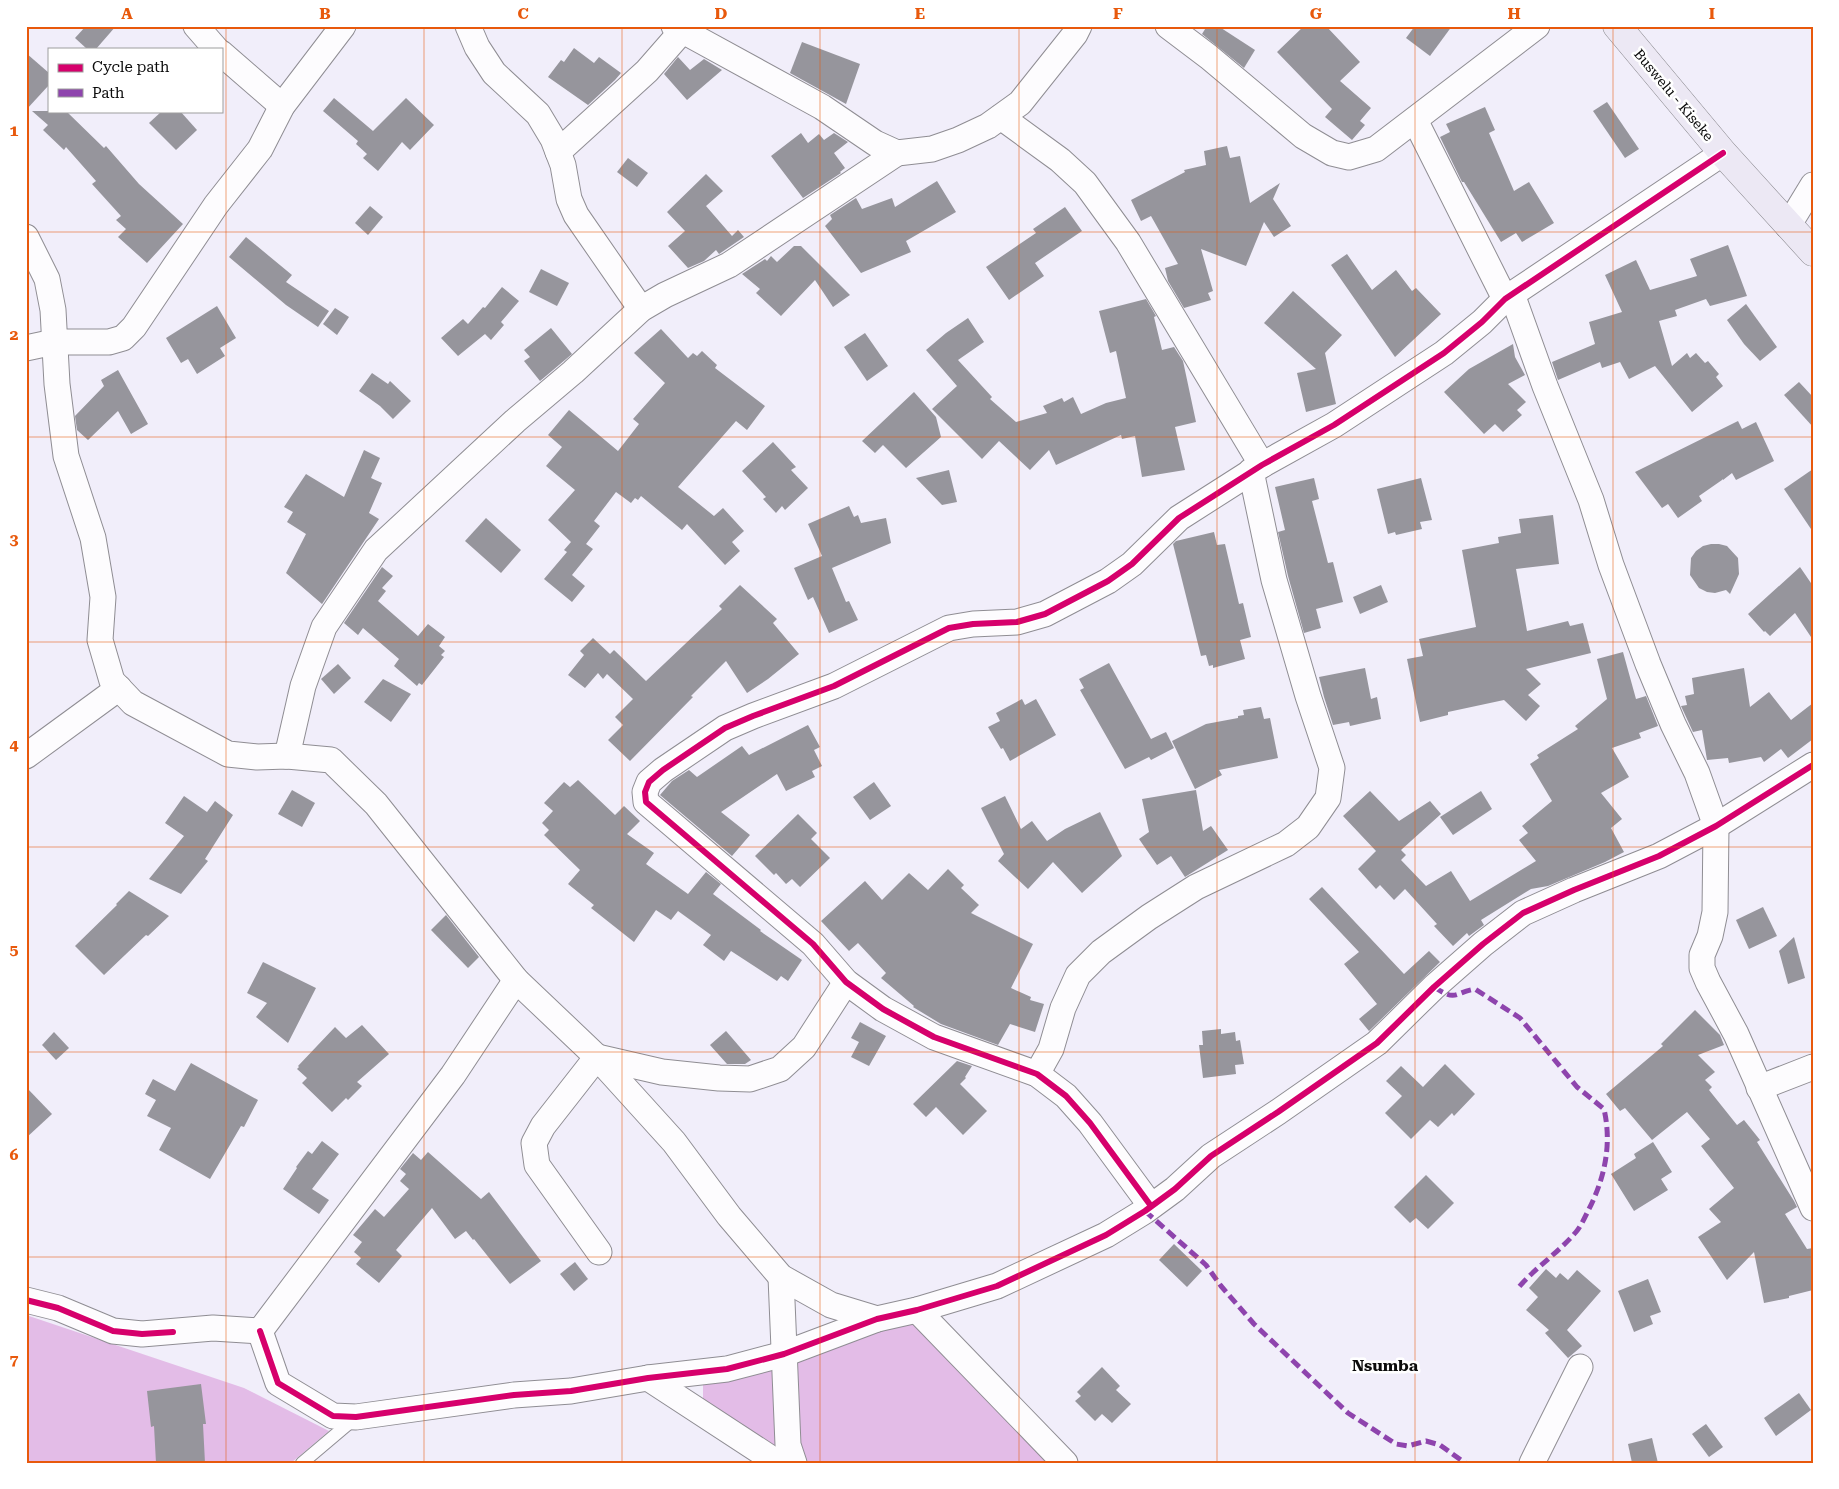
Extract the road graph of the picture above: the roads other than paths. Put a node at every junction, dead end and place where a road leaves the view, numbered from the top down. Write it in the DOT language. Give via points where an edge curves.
graph roads {
  1 [pos="196,26"];
  2 [pos="342,26"];
  3 [pos="468,26"];
  4 [pos="1079,26"];
  5 [pos="1168,26"];
  6 [pos="1537,26"];
  7 [pos="1617,26"];
  8 [pos="678,29"];
  9 [pos="215,48"];
  10 [pos="222,54"];
  11 [pos="282,106"];
  12 [pos="1001,117"];
  13 [pos="1415,120"];
  14 [pos="558,152"];
  15 [pos="1724,153"];
  16 [pos="897,154"];
  17 [pos="1813,185"];
  18 [pos="1788,226"];
  19 [pos="26,237"];
  20 [pos="1813,252"];
  21 [pos="1508,297"];
  22 [pos="641,308"];
  23 [pos="54,342"];
  24 [pos="26,348"];
  25 [pos="1257,468"];
  26 [pos="119,688"];
  27 [pos="26,756"];
  28 [pos="287,756"];
  29 [pos="1813,765"];
  30 [pos="1716,826"];
  31 [pos="516,980"];
  32 [pos="846,982"];
  33 [pos="597,1057"];
  34 [pos="1813,1067"];
  35 [pos="1037,1074"];
  36 [pos="1759,1088"];
  37 [pos="1151,1206"];
  38 [pos="1813,1208"];
  39 [pos="599,1252"];
  40 [pos="781,1277"];
  41 [pos="26,1300"];
  42 [pos="917,1310"];
  43 [pos="877,1319"];
  44 [pos="260,1331"];
  45 [pos="784,1354"];
  46 [pos="1580,1367"];
  47 [pos="648,1378"];
  48 [pos="356,1417"];
  49 [pos="302,1463"];
  50 [pos="778,1463"];
  51 [pos="794,1463"];
  52 [pos="1065,1463"];
  53 [pos="1532,1463"];
  1 -- 9 [label="street"];
  2 -- 11 [label="street"];
  3 -- 14 [label="street" via="494,73 538,114"];
  4 -- 12 [label="street" via="1020,103"];
  5 -- 13 [label="street" via="1303,136 1332,153 1349,157 1376,149"];
  6 -- 13 [label="street"];
  7 -- 15 [label="main road, Buswelu - Kiseke"];
  8 -- 14 [label="street" via="648,71"];
  8 -- 16 [label="street" via="822,107"];
  10 -- 11 [label="street"];
  11 -- 23 [label="street" via="260,149 124,338 109,342"];
  12 -- 16 [label="street" via="958,140 932,149"];
  12 -- 25 [label="street" via="1060,160 1084,183 1128,242"];
  13 -- 21 [label="street"];
  14 -- 22 [label="street" via="576,215"];
  15 -- 18 [label="main road, Buswelu - Kiseke"];
  15 -- 21 [label="street"];
  16 -- 22 [label="street" via="729,265"];
  17 -- 18 [label="street"];
  18 -- 20 [label="main road, Buswelu - Kiseke"];
  19 -- 23 [label="street" via="47,279 53,310"];
  21 -- 25 [label="street" via="1444,353 1334,425"];
  21 -- 30 [label="street" via="1591,500 1648,664 1697,773"];
  22 -- 28 [label="street" via="376,550 324,627 303,686"];
  23 -- 24 [label="street"];
  23 -- 26 [label="street" via="66,456 93,538 103,596 100,640 112,680"];
  25 -- 32 [label="street" via="1179,518 1132,564 1108,581 1045,614 1017,622 949,628 834,686 726,728 662,770 650,782 645,792 646,802 813,944"];
  25 -- 35 [label="street" via="1274,580 1332,768 1328,798 1308,827 1286,844 1196,887 1100,952 1078,976 1063,1008 1051,1049"];
  26 -- 27 [label="street"];
  26 -- 28 [label="street" via="133,703 228,754"];
  28 -- 31 [label="street" via="331,760 376,804"];
  29 -- 30 [label="street"];
  30 -- 36 [label="street" via="1715,912 1702,955 1702,968"];
  30 -- 37 [label="street" via="1659,856 1523,913 1434,987 1377,1043 1211,1156 1175,1190"];
  31 -- 33 [label="street"];
  31 -- 44 [label="street" via="453,1075"];
  32 -- 33 [label="street" via="804,1047 780,1069 750,1079 662,1072"];
  32 -- 35 [label="street" via="883,1009 934,1037"];
  33 -- 39 [label="street" via="543,1126 534,1143 537,1165"];
  33 -- 40 [label="street" via="674,1142 729,1216"];
  34 -- 36 [label="street"];
  35 -- 37 [label="street" via="1066,1096 1090,1123"];
  36 -- 38 [label="street"];
  37 -- 42 [label="street" via="1106,1235 996,1286"];
  40 -- 43 [label="street" via="831,1305"];
  40 -- 45 [label="street"];
  41 -- 44 [label="street" via="58,1308 113,1331 150,1333 213,1328"];
  42 -- 43 [label="street"];
  42 -- 52 [label="street"];
  43 -- 45 [label="street"];
  44 -- 48 [label="street" via="278,1382 333,1416"];
  45 -- 47 [label="street" via="727,1369"];
  45 -- 51 [label="street" via="788,1445"];
  46 -- 53 [label="street"];
  47 -- 48 [label="street" via="571,1391 514,1395"];
  47 -- 50 [label="street"];
  48 -- 49 [label="lane"];
}
